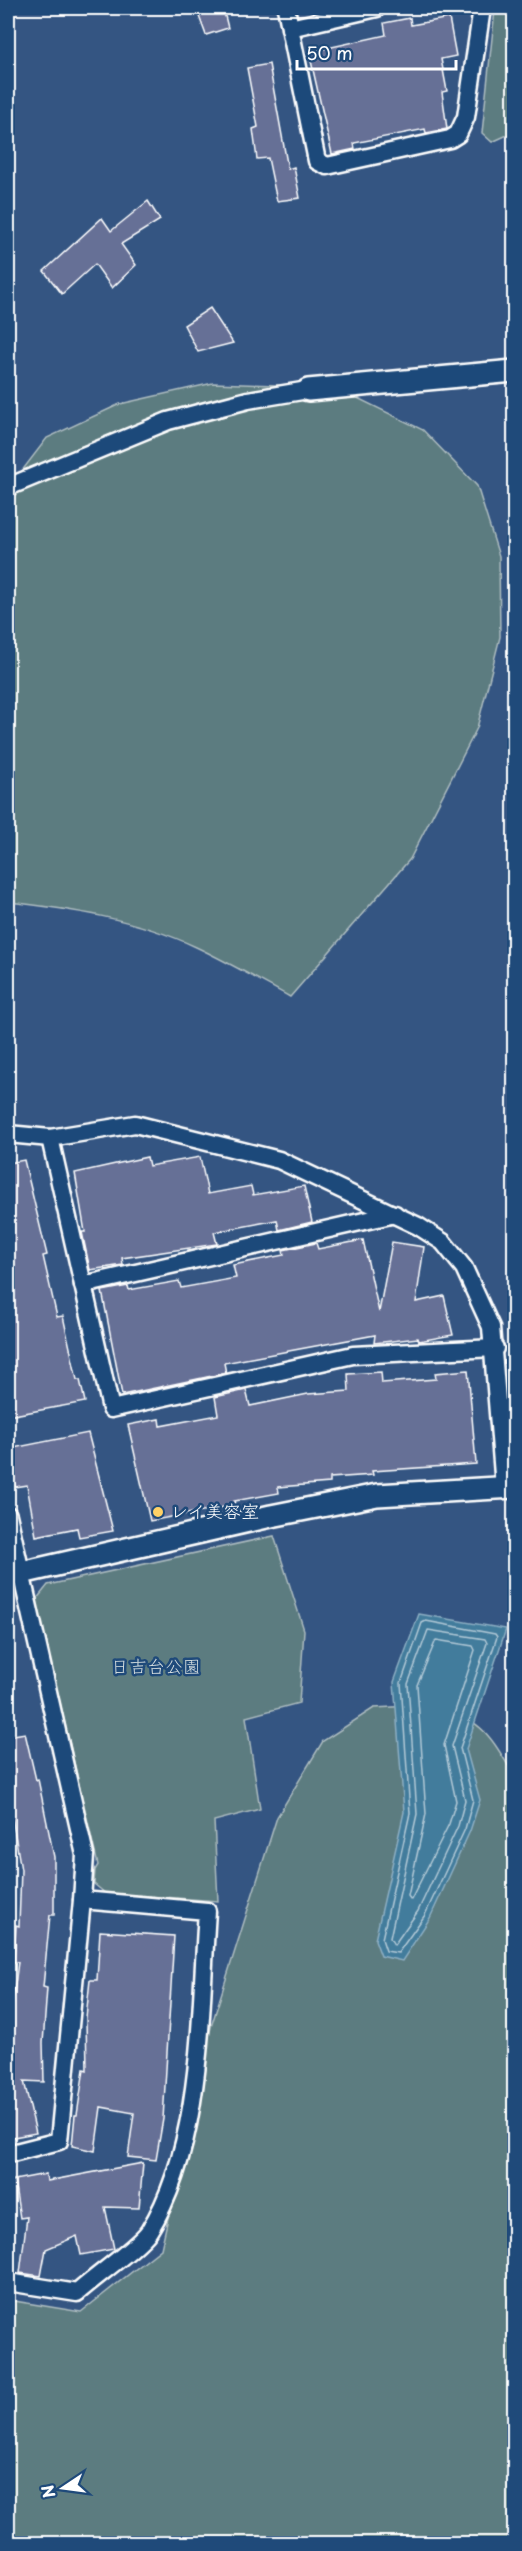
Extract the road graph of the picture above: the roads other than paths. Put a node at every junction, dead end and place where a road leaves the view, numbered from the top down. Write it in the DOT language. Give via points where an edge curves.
graph roads {
  1 [pos="286,8"];
  2 [pos="377,8"];
  3 [pos="482,8"];
  4 [pos="290,28"];
  5 [pos="514,371"];
  6 [pos="308,390"];
  7 [pos="8,487"];
  8 [pos="8,1134"];
  9 [pos="50,1138"];
  10 [pos="395,1214"];
  11 [pos="83,1285"];
  12 [pos="495,1348"];
  13 [pos="509,1487"];
  14 [pos="8,1515"];
  15 [pos="14,1575"];
  16 [pos="82,1900"];
  17 [pos="8,2154"];
  18 [pos="8,2282"];
  1 -- 4 [label="street"];
  2 -- 4 [label="street"];
  3 -- 4 [label="street" via="466,117 458,134 327,166 317,161"];
  5 -- 6 [label="street"];
  6 -- 7 [label="street" via="168,421"];
  8 -- 9 [label="street"];
  9 -- 10 [label="street" via="135,1124 279,1160"];
  9 -- 11 [label="street"];
  10 -- 11 [label="street"];
  10 -- 12 [label="street" via="443,1242 464,1268 491,1327"];
  11 -- 12 [label="street" via="111,1409 353,1355"];
  12 -- 13 [label="street"];
  13 -- 15 [label="street" via="377,1495"];
  14 -- 15 [label="street"];
  15 -- 16 [label="street" via="85,1855"];
  16 -- 17 [label="street" via="59,2141"];
  16 -- 18 [label="street" via="207,1911 194,2088 176,2175 148,2233 76,2293"];
}
